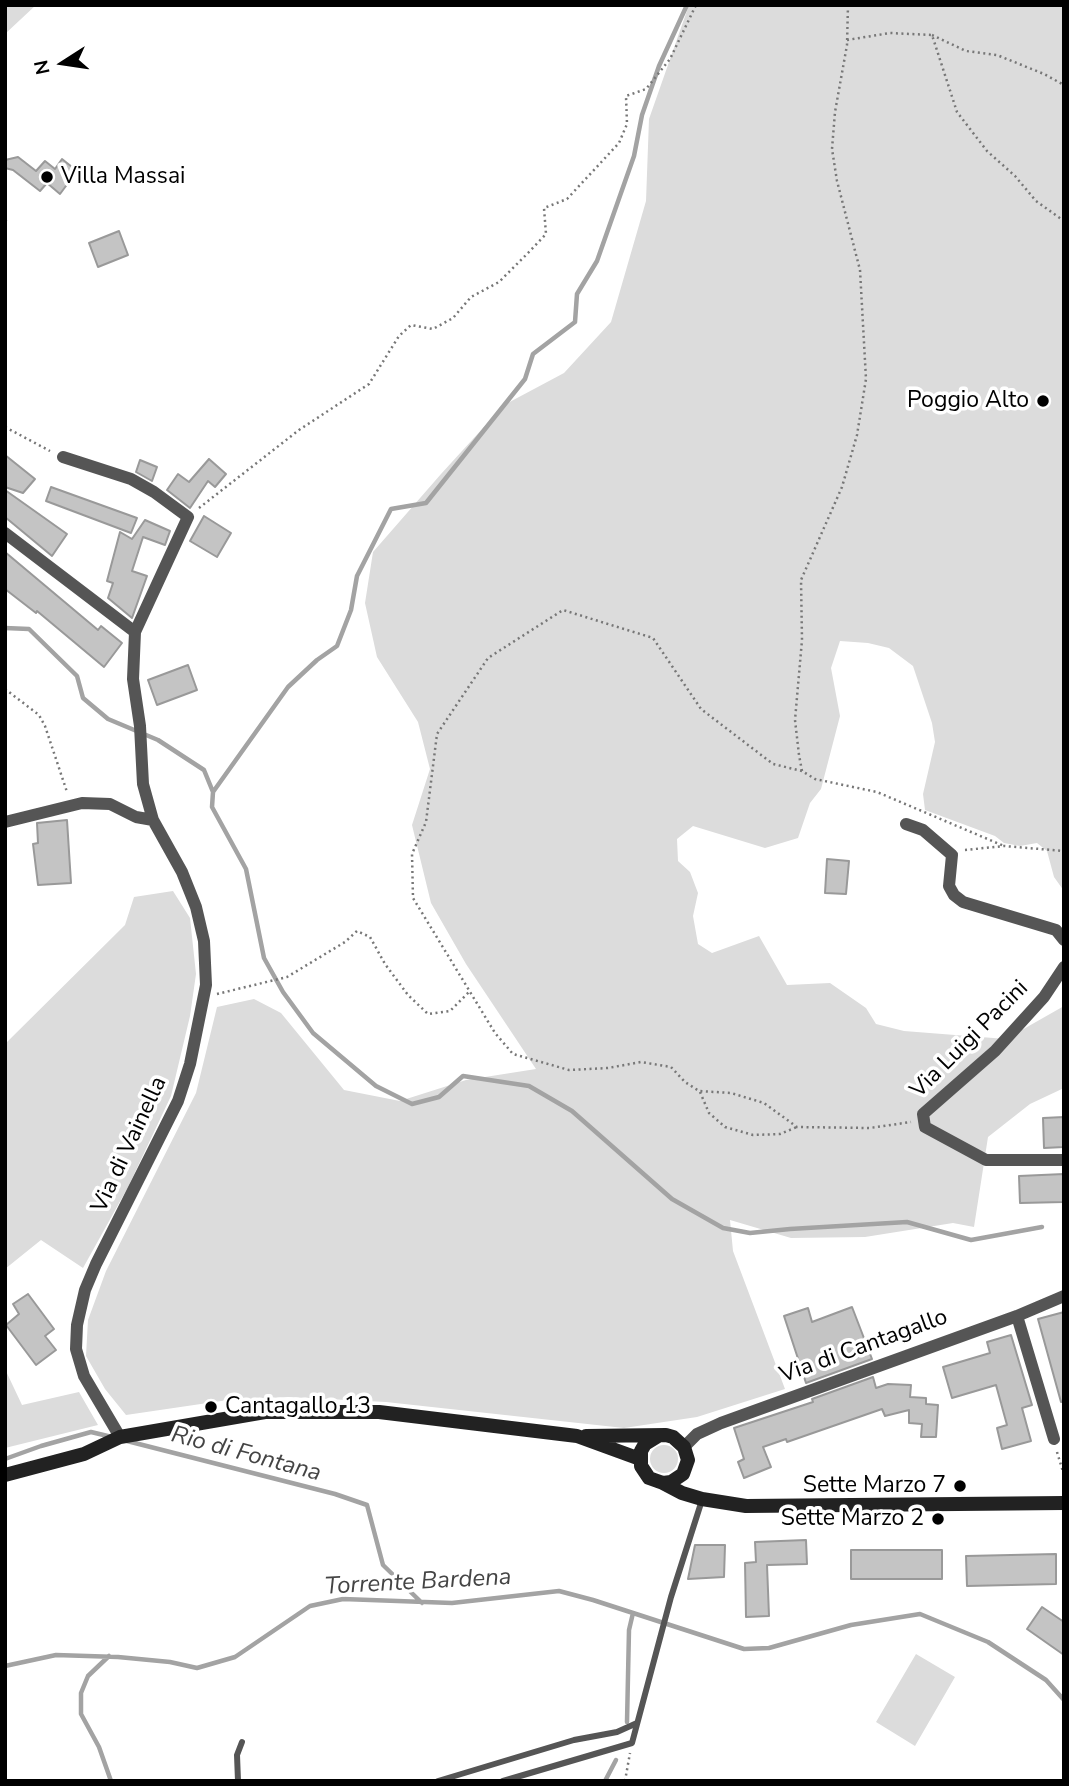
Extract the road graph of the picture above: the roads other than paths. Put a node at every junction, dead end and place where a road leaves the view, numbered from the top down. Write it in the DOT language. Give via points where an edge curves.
graph roads {
  1 [pos="63,457"];
  2 [pos="5,533"];
  3 [pos="135,632"];
  4 [pos="153,820"];
  5 [pos="5,822"];
  6 [pos="906,824"];
  7 [pos="1064,940"];
  8 [pos="1064,967"];
  9 [pos="1064,1160"];
  10 [pos="1064,1296"];
  11 [pos="1017,1316"];
  12 [pos="579,1436"];
  13 [pos="658,1436"];
  14 [pos="120,1437"];
  15 [pos="1054,1439"];
  16 [pos="684,1447"];
  17 [pos="640,1459"];
  18 [pos="686,1467"];
  19 [pos="5,1475"];
  20 [pos="663,1483"];
  21 [pos="700,1498"];
  22 [pos="1064,1503"];
  23 [pos="637,1723"];
  24 [pos="242,1742"];
  25 [pos="239,1781"];
  26 [pos="438,1781"];
  27 [pos="503,1781"];
  1 -- 3 [label="street, Via di Vainella" via="131,479 188,517"];
  2 -- 3 [label="street"];
  3 -- 4 [label="street, Via di Vainella" via="133,679 139,742"];
  4 -- 5 [label="street" via="110,804 82,803"];
  4 -- 14 [label="street, Via di Vainella" via="196,907 206,985 178,1101 96,1264 77,1325 76,1349 84,1376"];
  6 -- 7 [label="street" via="923,830 952,855 949,886 963,902 1056,930"];
  8 -- 9 [label="street, Via Luigi Pacini" via="1044,998 995,1051 923,1114 925,1127 986,1160"];
  10 -- 11 [label="street, Via di Cantagallo"];
  11 -- 15 [label="street"];
  11 -- 16 [label="street, Via di Cantagallo" via="721,1423"];
  12 -- 13 [label="street"];
  12 -- 14 [label="street" via="379,1412 265,1412"];
  12 -- 17 [label="street"];
  13 -- 16 [label="street" via="673,1437"];
  13 -- 17 [label="street" via="645,1444"];
  14 -- 19 [label="street" via="84,1454"];
  16 -- 18 [label="street"];
  17 -- 20 [label="street" via="644,1473"];
  18 -- 20 [label="street" via="678,1479"];
  18 -- 21 [label="street"];
  20 -- 21 [label="street"];
  21 -- 22 [label="street" via="746,1506"];
  21 -- 23 [label="lane"];
  23 -- 26 [label="lane"];
  23 -- 27 [label="lane" via="632,1743"];
  24 -- 25 [label="lane" via="237,1755"];
}
